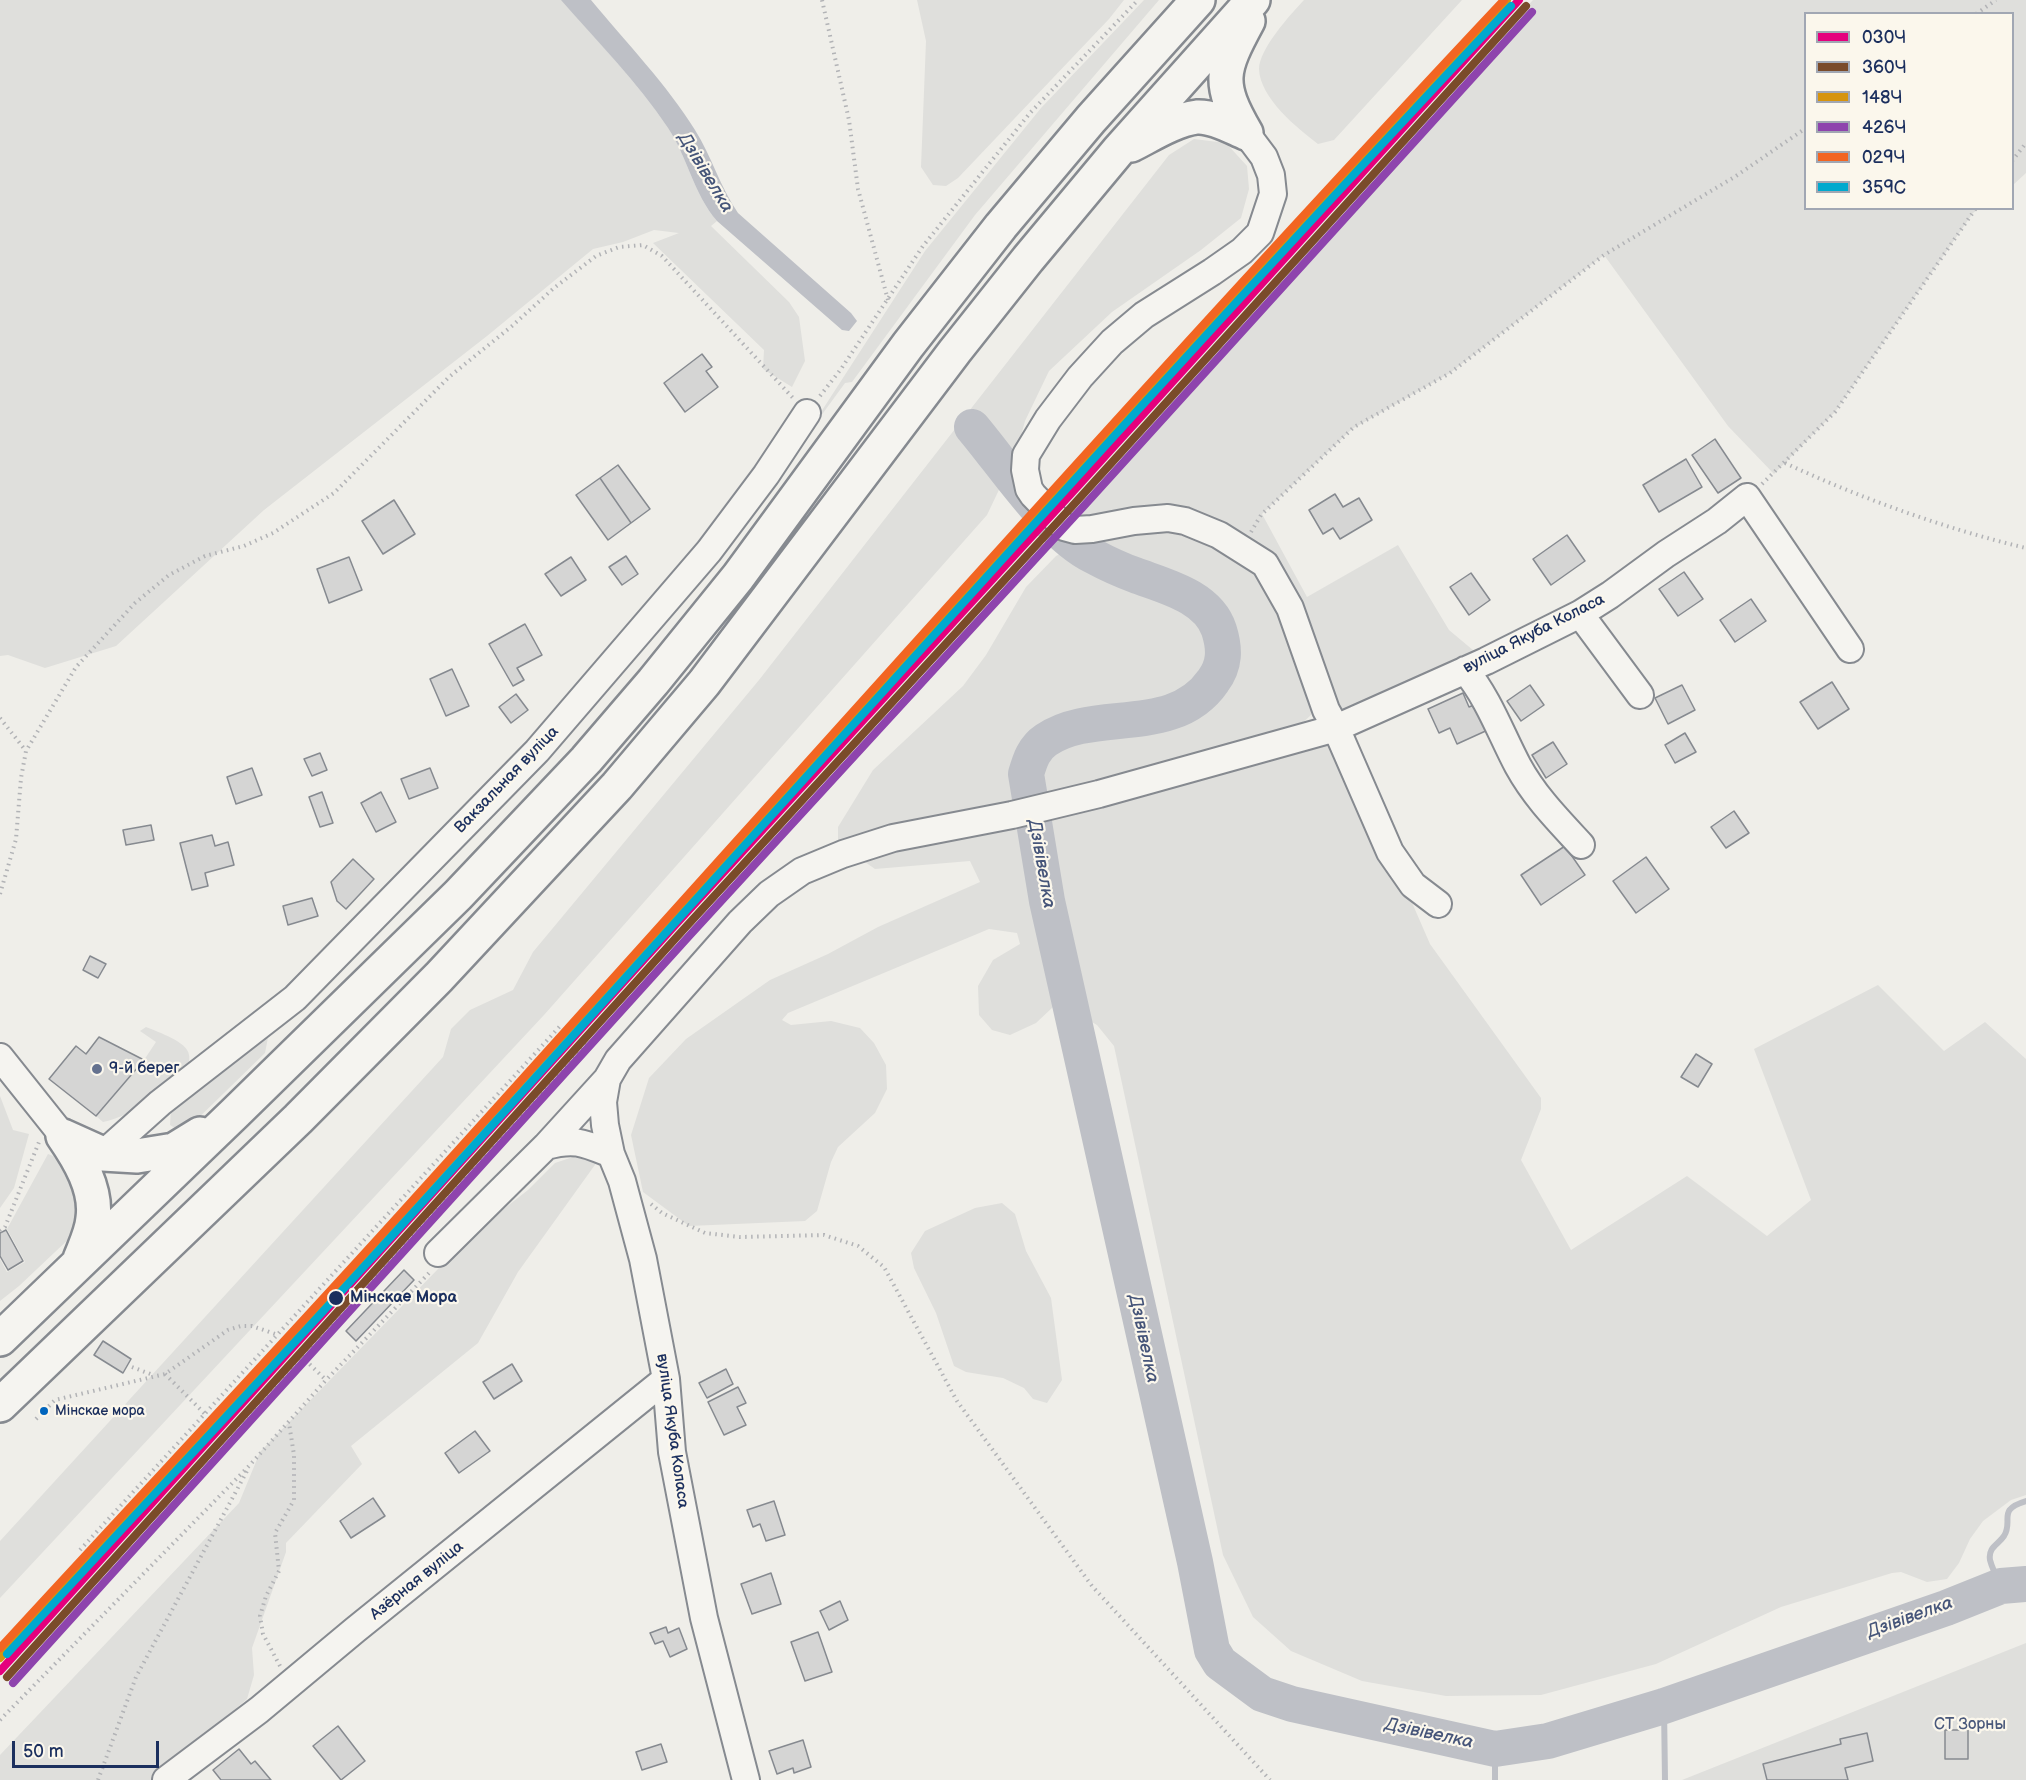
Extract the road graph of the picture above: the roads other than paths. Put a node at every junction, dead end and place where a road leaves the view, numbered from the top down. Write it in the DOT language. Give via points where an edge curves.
graph roads {
  1 [pos="1198,0"];
  2 [pos="1253,0"];
  3 [pos="1259,0"];
  4 [pos="1246,133"];
  5 [pos="1118,151"];
  6 [pos="807,413"];
  7 [pos="1580,615"];
  8 [pos="1850,649"];
  9 [pos="1465,670"];
  10 [pos="1640,695"];
  11 [pos="1336,728"];
  12 [pos="1581,845"];
  13 [pos="1438,904"];
  14 [pos="0,1057"];
  15 [pos="607,1079"];
  16 [pos="235,1113"];
  17 [pos="56,1127"];
  18 [pos="546,1146"];
  19 [pos="103,1154"];
  20 [pos="611,1154"];
  21 [pos="438,1253"];
  22 [pos="79,1262"];
  23 [pos="0,1339"];
  24 [pos="666,1379"];
  25 [pos="0,1405"];
  26 [pos="166,1780"];
  27 [pos="746,1780"];
  1 -- 16 [label="highway" via="1090,119 1001,226 908,345 738,577 586,760 458,895"];
  2 -- 5 [label="highway"];
  3 -- 4 [label="highway" via="1231,52 1226,88 1231,107"];
  4 -- 5 [label="highway" via="1198,117 1175,123"];
  4 -- 11 [label="street" via="1264,157 1271,175 1273,194 1260,233 1242,251 1144,315 1112,342 1048,419 1026,455 1025,470 1033,495 1064,527 1092,529 1168,518 1219,535 1265,564 1290,608"];
  5 -- 25 [label="highway" via="955,351 704,683 617,786 439,977 298,1119"];
  6 -- 19 [label="street, Вакзальная вуліца" via="709,552 537,751 295,998 160,1103"];
  7 -- 8 [label="street, вуліца Якуба Коласа" via="1747,497"];
  7 -- 9 [label="street, вуліца Якуба Коласа"];
  7 -- 10 [label="street"];
  9 -- 11 [label="street, вуліца Якуба Коласа"];
  9 -- 12 [label="street" via="1480,689 1539,800"];
  11 -- 13 [label="street" via="1390,852 1413,885"];
  11 -- 15 [label="street, вуліца Якуба Коласа" via="1057,804 893,838 802,871 769,894 740,922 618,1060"];
  14 -- 17 [label="street"];
  15 -- 18 [label="street, вуліца Якуба Коласа"];
  15 -- 20 [label="street, вуліца Якуба Коласа" via="603,1102"];
  16 -- 19 [label="highway" via="174,1150 138,1156"];
  16 -- 22 [label="highway"];
  17 -- 19 [label="highway"];
  17 -- 22 [label="highway" via="81,1162 94,1203 93,1220"];
  18 -- 20 [label="street" via="582,1142"];
  18 -- 21 [label="street, вуліца Якуба Коласа"];
  20 -- 24 [label="street, вуліца Якуба Коласа" via="644,1258"];
  22 -- 23 [label="highway"];
  24 -- 26 [label="street, Азёрная вуліца" via="259,1710"];
  24 -- 27 [label="street, вуліца Якуба Коласа" via="672,1452 704,1618"];
}
